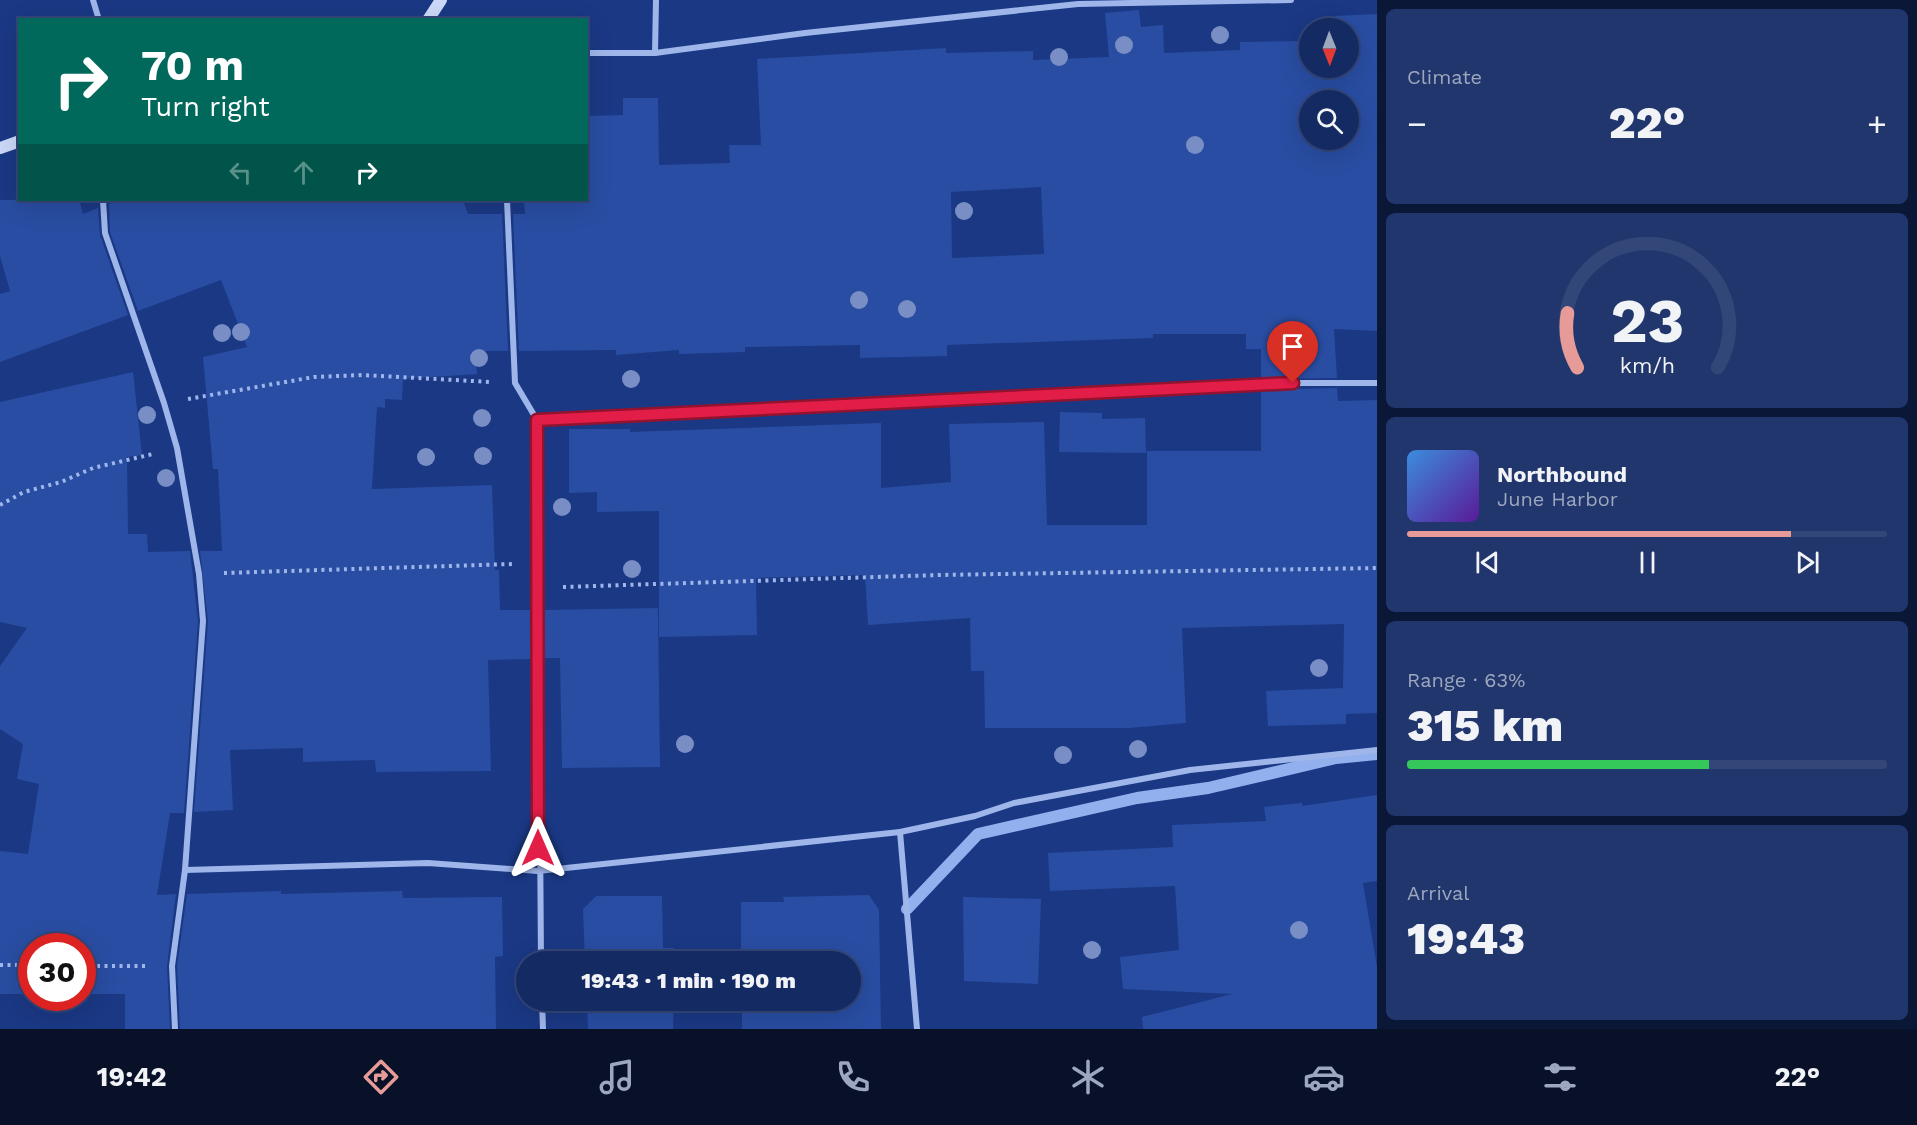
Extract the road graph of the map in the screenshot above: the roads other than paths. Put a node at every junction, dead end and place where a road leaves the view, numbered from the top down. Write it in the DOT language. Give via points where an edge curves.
graph roads {
  1 [pos="93,0"];
  2 [pos="441,0"];
  3 [pos="656,0"];
  4 [pos="1291,0"];
  5 [pos="98,18"];
  6 [pos="429,18"];
  7 [pos="588,53"];
  8 [pos="656,53"];
  9 [pos="18,142"];
  10 [pos="0,148"];
  11 [pos="103,201"];
  12 [pos="507,201"];
  13 [pos="1377,383"];
  14 [pos="537,420"];
  15 [pos="1377,750"];
  16 [pos="900,832"];
  17 [pos="185,870"];
  18 [pos="538,871"];
  19 [pos="541,951"];
  20 [pos="542,1011"];
  21 [pos="175,1029"];
  22 [pos="543,1029"];
  23 [pos="917,1029"];
  1 -- 5 [label="street"];
  2 -- 6 [label="street"];
  3 -- 8 [label="street"];
  4 -- 8 [label="street" via="1078,4"];
  7 -- 8 [label="street"];
  9 -- 10 [label="street"];
  11 -- 17 [label="street" via="105,233 177,448 199,574 203,621"];
  12 -- 14 [label="street" via="515,383"];
  13 -- 14 [label="street" via="1293,383"];
  14 -- 18 [label="street"];
  15 -- 16 [label="street" via="1190,770 1014,803"];
  16 -- 18 [label="street"];
  16 -- 23 [label="street"];
  17 -- 18 [label="street" via="429,863"];
  17 -- 21 [label="street" via="172,966"];
  18 -- 19 [label="street"];
  20 -- 22 [label="street"];
}
